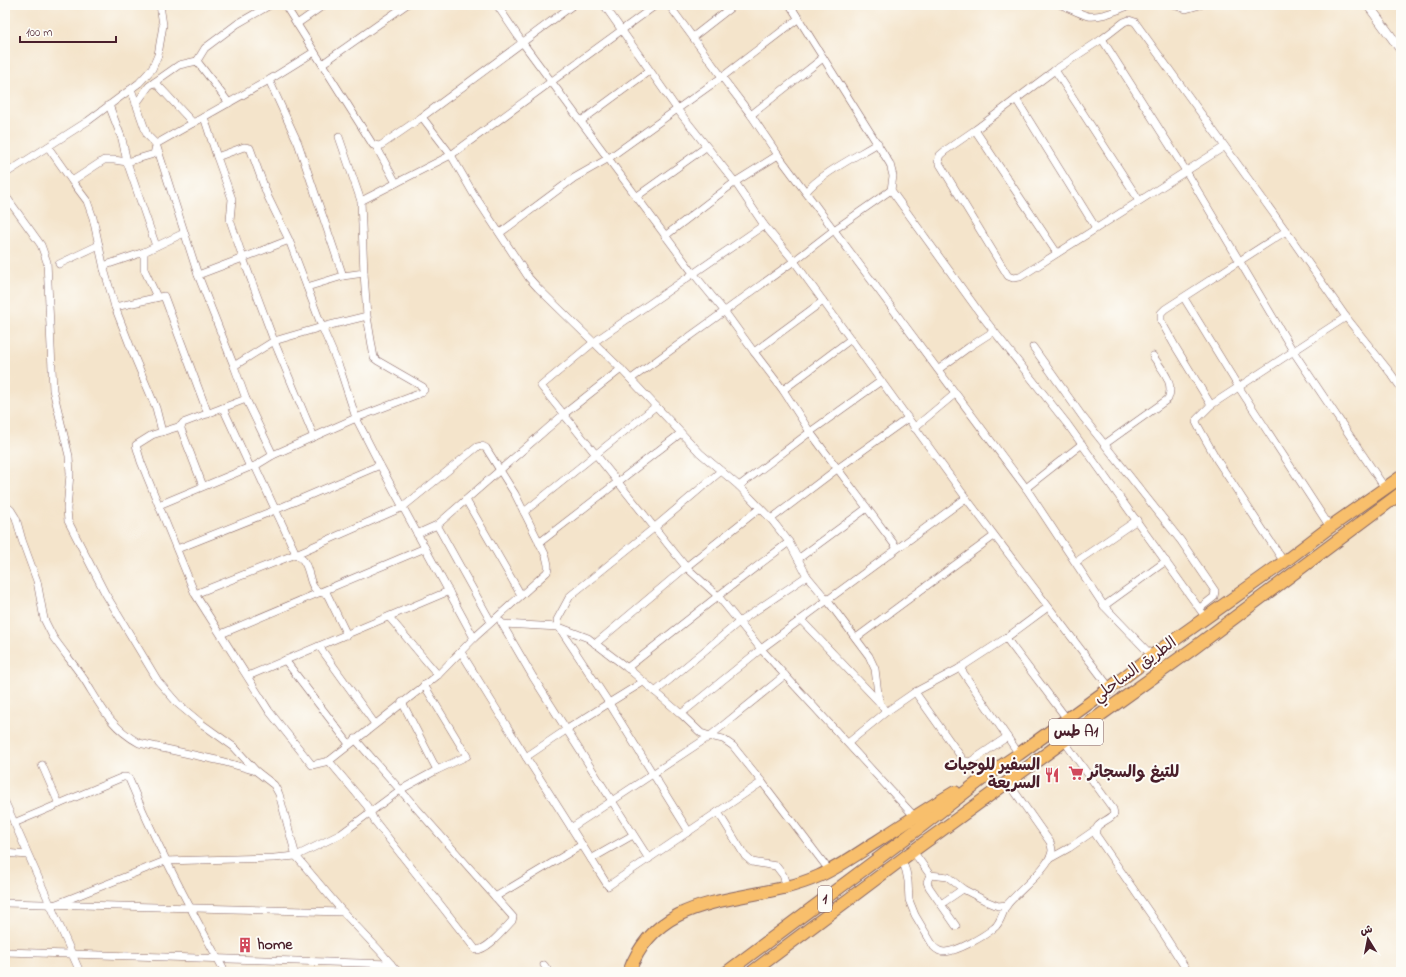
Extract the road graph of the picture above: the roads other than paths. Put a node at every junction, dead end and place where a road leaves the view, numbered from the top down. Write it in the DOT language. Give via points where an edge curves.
graph roads {
  1 [pos="160,5"];
  2 [pos="270,5"];
  3 [pos="285,5"];
  4 [pos="324,5"];
  5 [pos="406,5"];
  6 [pos="497,5"];
  7 [pos="572,5"];
  8 [pos="604,5"];
  9 [pos="656,5"];
  10 [pos="669,5"];
  11 [pos="734,5"];
  12 [pos="790,5"];
  13 [pos="1061,5"];
  14 [pos="1132,5"];
  15 [pos="1173,5"];
  16 [pos="1200,5"];
  17 [pos="1368,5"];
  18 [pos="799,18"];
  19 [pos="297,24"];
  20 [pos="621,30"];
  21 [pos="693,37"];
  22 [pos="1102,39"];
  23 [pos="522,42"];
  24 [pos="1400,46"];
  25 [pos="314,52"];
  26 [pos="824,58"];
  27 [pos="197,61"];
  28 [pos="322,64"];
  29 [pos="1055,70"];
  30 [pos="649,71"];
  31 [pos="722,77"];
  32 [pos="269,80"];
  33 [pos="552,81"];
  34 [pos="155,82"];
  35 [pos="131,89"];
  36 [pos="1016,99"];
  37 [pos="229,103"];
  38 [pos="136,104"];
  39 [pos="109,105"];
  40 [pos="677,109"];
  41 [pos="751,115"];
  42 [pos="204,117"];
  43 [pos="422,117"];
  44 [pos="581,121"];
  45 [pos="193,123"];
  46 [pos="975,130"];
  47 [pos="339,137"];
  48 [pos="878,143"];
  49 [pos="156,144"];
  50 [pos="376,146"];
  51 [pos="48,147"];
  52 [pos="706,147"];
  53 [pos="1224,147"];
  54 [pos="451,155"];
  55 [pos="778,155"];
  56 [pos="217,157"];
  57 [pos="608,158"];
  58 [pos="127,162"];
  59 [pos="1186,171"];
  60 [pos="5,174"];
  61 [pos="72,181"];
  62 [pos="735,182"];
  63 [pos="396,184"];
  64 [pos="891,190"];
  65 [pos="806,192"];
  66 [pos="5,195"];
  67 [pos="636,197"];
  68 [pos="1140,200"];
  69 [pos="361,202"];
  70 [pos="764,225"];
  71 [pos="1096,228"];
  72 [pos="834,230"];
  73 [pos="1286,231"];
  74 [pos="184,233"];
  75 [pos="500,233"];
  76 [pos="665,236"];
  77 [pos="288,240"];
  78 [pos="99,245"];
  79 [pos="156,246"];
  80 [pos="144,252"];
  81 [pos="1057,253"];
  82 [pos="243,258"];
  83 [pos="794,261"];
  84 [pos="1239,262"];
  85 [pos="59,264"];
  86 [pos="104,269"];
  87 [pos="364,273"];
  88 [pos="693,273"];
  89 [pos="198,276"];
  90 [pos="343,276"];
  91 [pos="307,287"];
  92 [pos="157,297"];
  93 [pos="1184,298"];
  94 [pos="823,301"];
  95 [pos="115,307"];
  96 [pos="725,312"];
  97 [pos="368,316"];
  98 [pos="1346,317"];
  99 [pos="322,327"];
  100 [pos="994,331"];
  101 [pos="850,339"];
  102 [pos="274,341"];
  103 [pos="594,342"];
  104 [pos="1033,347"];
  105 [pos="1293,351"];
  106 [pos="754,352"];
  107 [pos="1153,356"];
  108 [pos="234,366"];
  109 [pos="621,369"];
  110 [pos="939,369"];
  111 [pos="631,379"];
  112 [pos="881,381"];
  113 [pos="1238,386"];
  114 [pos="1401,388"];
  115 [pos="783,390"];
  116 [pos="956,393"];
  117 [pos="246,399"];
  118 [pos="1211,405"];
  119 [pos="656,406"];
  120 [pos="224,408"];
  121 [pos="208,414"];
  122 [pos="564,414"];
  123 [pos="356,418"];
  124 [pos="908,418"];
  125 [pos="181,426"];
  126 [pos="914,428"];
  127 [pos="162,432"];
  128 [pos="810,432"];
  129 [pos="681,433"];
  130 [pos="314,437"];
  131 [pos="1082,444"];
  132 [pos="1105,444"];
  133 [pos="595,455"];
  134 [pos="273,456"];
  135 [pos="380,465"];
  136 [pos="252,467"];
  137 [pos="499,469"];
  138 [pos="837,469"];
  139 [pos="721,471"];
  140 [pos="1401,477"];
  141 [pos="617,482"];
  142 [pos="203,486"];
  143 [pos="739,486"];
  144 [pos="1026,488"];
  145 [pos="1385,488"];
  146 [pos="1401,493"];
  147 [pos="966,498"];
  148 [pos="466,500"];
  149 [pos="159,505"];
  150 [pos="5,506"];
  151 [pos="403,507"];
  152 [pos="760,508"];
  153 [pos="867,508"];
  154 [pos="275,510"];
  155 [pos="524,512"];
  156 [pos="771,520"];
  157 [pos="1138,520"];
  158 [pos="437,525"];
  159 [pos="1330,526"];
  160 [pos="654,528"];
  161 [pos="417,534"];
  162 [pos="994,536"];
  163 [pos="789,542"];
  164 [pos="539,543"];
  165 [pos="425,548"];
  166 [pos="897,548"];
  167 [pos="177,549"];
  168 [pos="296,554"];
  169 [pos="798,559"];
  170 [pos="1166,561"];
  171 [pos="1076,562"];
  172 [pos="1284,562"];
  173 [pos="686,568"];
  174 [pos="807,576"];
  175 [pos="448,592"];
  176 [pos="319,593"];
  177 [pos="195,594"];
  178 [pos="521,595"];
  179 [pos="718,596"];
  180 [pos="827,600"];
  181 [pos="1104,606"];
  182 [pos="1048,607"];
  183 [pos="1203,613"];
  184 [pos="498,616"];
  185 [pos="389,617"];
  186 [pos="801,620"];
  187 [pos="491,622"];
  188 [pos="739,622"];
  189 [pos="503,624"];
  190 [pos="559,627"];
  191 [pos="221,634"];
  192 [pos="347,635"];
  193 [pos="474,638"];
  194 [pos="856,638"];
  195 [pos="1006,638"];
  196 [pos="595,644"];
  197 [pos="319,646"];
  198 [pos="761,649"];
  199 [pos="461,652"];
  200 [pos="1152,656"];
  201 [pos="285,660"];
  202 [pos="627,668"];
  203 [pos="960,668"];
  204 [pos="785,674"];
  205 [pos="438,675"];
  206 [pos="248,676"];
  207 [pos="643,682"];
  208 [pos="424,685"];
  209 [pos="1110,688"];
  210 [pos="655,692"];
  211 [pos="915,692"];
  212 [pos="402,702"];
  213 [pos="879,702"];
  214 [pos="609,703"];
  215 [pos="886,712"];
  216 [pos="682,714"];
  217 [pos="1067,719"];
  218 [pos="375,724"];
  219 [pos="566,730"];
  220 [pos="710,736"];
  221 [pos="1008,737"];
  222 [pos="1064,741"];
  223 [pos="352,742"];
  224 [pos="848,743"];
  225 [pos="1019,754"];
  226 [pos="526,757"];
  227 [pos="329,761"];
  228 [pos="42,765"];
  229 [pos="256,770"];
  230 [pos="437,770"];
  231 [pos="653,774"];
  232 [pos="762,782"];
  233 [pos="1008,782"];
  234 [pos="400,790"];
  235 [pos="612,801"];
  236 [pos="5,802"];
  237 [pos="59,804"];
  238 [pos="718,812"];
  239 [pos="370,813"];
  240 [pos="919,821"];
  241 [pos="14,823"];
  242 [pos="571,828"];
  243 [pos="1095,830"];
  244 [pos="689,832"];
  245 [pos="633,835"];
  246 [pos="582,844"];
  247 [pos="913,851"];
  248 [pos="5,854"];
  249 [pos="27,855"];
  250 [pos="296,856"];
  251 [pos="591,859"];
  252 [pos="649,859"];
  253 [pos="1049,859"];
  254 [pos="902,860"];
  255 [pos="165,861"];
  256 [pos="829,870"];
  257 [pos="930,875"];
  258 [pos="787,887"];
  259 [pos="963,889"];
  260 [pos="495,897"];
  261 [pos="5,903"];
  262 [pos="941,904"];
  263 [pos="52,905"];
  264 [pos="1007,905"];
  265 [pos="190,908"];
  266 [pos="343,912"];
  267 [pos="956,926"];
  268 [pos="5,952"];
  269 [pos="72,954"];
  270 [pos="218,958"];
  271 [pos="391,964"];
  272 [pos="544,965"];
  273 [pos="80,972"];
  274 [pos="225,972"];
  275 [pos="398,972"];
  276 [pos="549,972"];
  277 [pos="629,972"];
  278 [pos="727,972"];
  279 [pos="752,972"];
  280 [pos="1188,972"];
  1 -- 35 [label="street" via="163,25 155,64 140,83"];
  2 -- 27 [label="street" via="237,24 205,48"];
  3 -- 19 [label="street"];
  4 -- 19 [label="street"];
  5 -- 28 [label="street"];
  6 -- 23 [label="street"];
  7 -- 23 [label="street"];
  8 -- 20 [label="street"];
  9 -- 20 [label="street"];
  10 -- 21 [label="street"];
  11 -- 21 [label="street"];
  12 -- 18 [label="street"];
  13 -- 14 [label="street" via="1092,16"];
  15 -- 16 [label="street" via="1186,8"];
  17 -- 24 [label="street"];
  18 -- 26 [label="street"];
  18 -- 31 [label="street"];
  19 -- 25 [label="street"];
  20 -- 30 [label="street"];
  20 -- 33 [label="street"];
  21 -- 31 [label="street"];
  22 -- 29 [label="street"];
  22 -- 53 [label="street" via="1124,22 1135,22"];
  22 -- 59 [label="street"];
  23 -- 33 [label="street"];
  23 -- 43 [label="street"];
  25 -- 28 [label="street"];
  25 -- 32 [label="street"];
  26 -- 41 [label="street"];
  26 -- 48 [label="street"];
  27 -- 34 [label="street" via="179,65"];
  27 -- 37 [label="street"];
  28 -- 50 [label="street"];
  29 -- 36 [label="street"];
  29 -- 68 [label="street"];
  30 -- 40 [label="street"];
  30 -- 44 [label="street"];
  31 -- 40 [label="street"];
  31 -- 41 [label="street"];
  32 -- 37 [label="street"];
  32 -- 90 [label="street" via="298,143"];
  33 -- 44 [label="street"];
  33 -- 54 [label="street"];
  34 -- 38 [label="street"];
  34 -- 45 [label="street"];
  35 -- 38 [label="street"];
  35 -- 39 [label="street"];
  36 -- 46 [label="street"];
  36 -- 71 [label="street"];
  37 -- 42 [label="street"];
  38 -- 49 [label="street" via="148,135"];
  39 -- 51 [label="street"];
  39 -- 58 [label="street" via="122,139"];
  40 -- 52 [label="street"];
  40 -- 57 [label="street"];
  41 -- 55 [label="street"];
  42 -- 45 [label="street"];
  42 -- 56 [label="street"];
  43 -- 50 [label="street" via="380,146"];
  43 -- 54 [label="street"];
  44 -- 57 [label="street"];
  45 -- 49 [label="street"];
  46 -- 81 [label="street"];
  46 -- 81 [label="street" via="940,155 938,161 1008,276 1020,277"];
  47 -- 69 [label="street"];
  48 -- 64 [label="street" via="893,170"];
  48 -- 65 [label="street" via="812,184"];
  49 -- 58 [label="street" via="154,154"];
  49 -- 74 [label="street"];
  50 -- 63 [label="street"];
  51 -- 60 [label="street"];
  51 -- 61 [label="street"];
  52 -- 62 [label="street"];
  52 -- 67 [label="street"];
  53 -- 59 [label="street"];
  53 -- 73 [label="street"];
  54 -- 63 [label="street"];
  54 -- 75 [label="street"];
  55 -- 62 [label="street"];
  55 -- 65 [label="street"];
  56 -- 77 [label="street" via="244,147 250,148 268,197"];
  56 -- 82 [label="street" via="232,199 230,220"];
  57 -- 67 [label="street"];
  57 -- 75 [label="street" via="574,178"];
  58 -- 61 [label="street" via="104,160"];
  58 -- 79 [label="street"];
  59 -- 68 [label="street"];
  59 -- 84 [label="street"];
  61 -- 78 [label="street" via="87,202"];
  62 -- 70 [label="street"];
  62 -- 76 [label="street"];
  63 -- 69 [label="street"];
  64 -- 72 [label="street"];
  64 -- 100 [label="street"];
  65 -- 72 [label="street"];
  66 -- 229 [label="street" via="41,245 47,262 53,390 69,456 68,521 105,593 158,681 178,704 234,747"];
  67 -- 76 [label="street"];
  68 -- 71 [label="street"];
  69 -- 87 [label="street"];
  70 -- 83 [label="street"];
  70 -- 88 [label="street"];
  71 -- 81 [label="street"];
  72 -- 83 [label="street"];
  72 -- 110 [label="street"];
  73 -- 84 [label="street"];
  73 -- 98 [label="street"];
  74 -- 79 [label="street"];
  74 -- 89 [label="street"];
  75 -- 103 [label="street" via="529,278"];
  76 -- 88 [label="street"];
  77 -- 82 [label="street"];
  77 -- 91 [label="street"];
  78 -- 85 [label="street"];
  78 -- 86 [label="street"];
  79 -- 80 [label="street"];
  80 -- 86 [label="street" via="106,265"];
  80 -- 92 [label="street" via="144,269"];
  82 -- 89 [label="street"];
  82 -- 102 [label="street"];
  83 -- 94 [label="street"];
  83 -- 96 [label="street"];
  84 -- 93 [label="street"];
  84 -- 105 [label="street"];
  86 -- 95 [label="street"];
  87 -- 90 [label="street"];
  87 -- 97 [label="street"];
  88 -- 96 [label="street"];
  88 -- 103 [label="street"];
  89 -- 108 [label="street"];
  90 -- 91 [label="street"];
  91 -- 99 [label="street"];
  92 -- 95 [label="street"];
  92 -- 121 [label="street" via="164,296"];
  93 -- 113 [label="street"];
  93 -- 118 [label="street" via="1161,313 1161,321"];
  94 -- 101 [label="street"];
  94 -- 106 [label="street"];
  95 -- 127 [label="street" via="156,408"];
  96 -- 106 [label="street"];
  96 -- 111 [label="street"];
  97 -- 99 [label="street"];
  97 -- 123 [label="street" via="374,358 424,390"];
  98 -- 105 [label="street"];
  98 -- 114 [label="street"];
  99 -- 102 [label="street"];
  99 -- 123 [label="street" via="340,369"];
  100 -- 110 [label="street"];
  100 -- 131 [label="street"];
  101 -- 112 [label="street"];
  101 -- 115 [label="street"];
  102 -- 108 [label="street"];
  102 -- 130 [label="street"];
  103 -- 109 [label="street"];
  103 -- 122 [label="street" via="541,386"];
  104 -- 132 [label="street"];
  105 -- 113 [label="street"];
  105 -- 145 [label="street"];
  106 -- 115 [label="street"];
  107 -- 132 [label="street" via="1168,380 1171,392 1168,399"];
  108 -- 117 [label="street"];
  109 -- 111 [label="street"];
  109 -- 122 [label="street"];
  110 -- 116 [label="street"];
  111 -- 119 [label="street"];
  112 -- 124 [label="street"];
  112 -- 128 [label="street"];
  113 -- 118 [label="street"];
  113 -- 159 [label="street"];
  115 -- 128 [label="street"];
  116 -- 126 [label="street"];
  116 -- 144 [label="street"];
  117 -- 120 [label="street"];
  117 -- 134 [label="street"];
  118 -- 172 [label="street" via="1196,422 1217,460"];
  119 -- 129 [label="street"];
  119 -- 133 [label="street"];
  120 -- 121 [label="street"];
  120 -- 136 [label="street"];
  121 -- 125 [label="street"];
  122 -- 133 [label="street"];
  122 -- 137 [label="street"];
  123 -- 130 [label="street"];
  123 -- 135 [label="street"];
  124 -- 126 [label="street"];
  124 -- 138 [label="street"];
  125 -- 127 [label="street"];
  125 -- 142 [label="street"];
  126 -- 147 [label="street"];
  127 -- 149 [label="street" via="136,445"];
  128 -- 138 [label="street"];
  128 -- 143 [label="street"];
  129 -- 139 [label="street"];
  129 -- 141 [label="street"];
  130 -- 134 [label="street"];
  131 -- 144 [label="street"];
  131 -- 157 [label="street"];
  132 -- 183 [label="street" via="1182,541 1215,591"];
  133 -- 141 [label="street"];
  133 -- 155 [label="street"];
  134 -- 136 [label="street"];
  135 -- 151 [label="street"];
  135 -- 154 [label="street"];
  136 -- 142 [label="street"];
  136 -- 154 [label="street"];
  137 -- 148 [label="street"];
  137 -- 151 [label="street" via="486,448 477,447"];
  137 -- 155 [label="street"];
  138 -- 153 [label="street"];
  138 -- 156 [label="street"];
  139 -- 143 [label="street"];
  139 -- 160 [label="street"];
  140 -- 145 [label="highway, الطريق الساحلي / طس A1"];
  141 -- 160 [label="street"];
  141 -- 164 [label="street"];
  142 -- 149 [label="street"];
  143 -- 152 [label="street"];
  144 -- 171 [label="street"];
  145 -- 159 [label="highway, الطريق الساحلي / طس A1"];
  146 -- 222 [label="highway, الطريق الساحلي / طس A1" via="1194,648"];
  147 -- 162 [label="street"];
  147 -- 166 [label="street"];
  148 -- 158 [label="street"];
  148 -- 178 [label="street"];
  149 -- 167 [label="street"];
  150 -- 229 [label="street" via="12,510 16,518 37,581 44,619 49,630 108,718 139,743"];
  151 -- 161 [label="street"];
  151 -- 168 [label="street"];
  152 -- 156 [label="street"];
  152 -- 173 [label="street"];
  153 -- 166 [label="street"];
  153 -- 169 [label="street"];
  154 -- 167 [label="street"];
  154 -- 168 [label="street"];
  155 -- 164 [label="street"];
  156 -- 163 [label="street"];
  157 -- 170 [label="street"];
  157 -- 171 [label="street"];
  158 -- 161 [label="street"];
  158 -- 187 [label="street"];
  159 -- 172 [label="highway, الطريق الساحلي / طس A1"];
  160 -- 173 [label="street"];
  160 -- 190 [label="street" via="570,596 557,620"];
  161 -- 165 [label="street"];
  162 -- 182 [label="street"];
  162 -- 194 [label="street"];
  163 -- 169 [label="street"];
  163 -- 179 [label="street"];
  164 -- 178 [label="street" via="546,556 547,572"];
  165 -- 175 [label="street"];
  165 -- 176 [label="street"];
  166 -- 180 [label="street"];
  167 -- 177 [label="street"];
  168 -- 176 [label="street" via="303,560 314,588"];
  168 -- 177 [label="street"];
  169 -- 174 [label="street"];
  170 -- 181 [label="street"];
  170 -- 183 [label="street"];
  171 -- 181 [label="street"];
  172 -- 183 [label="highway, الطريق الساحلي / طس A1"];
  173 -- 179 [label="street"];
  173 -- 196 [label="street"];
  174 -- 180 [label="street"];
  174 -- 188 [label="street"];
  175 -- 185 [label="street"];
  175 -- 193 [label="street"];
  176 -- 191 [label="street"];
  176 -- 192 [label="street" via="327,594"];
  177 -- 191 [label="street"];
  178 -- 184 [label="street"];
  179 -- 188 [label="street"];
  179 -- 202 [label="street"];
  180 -- 186 [label="street"];
  180 -- 194 [label="street"];
  181 -- 200 [label="street"];
  182 -- 195 [label="street"];
  182 -- 209 [label="street"];
  183 -- 200 [label="highway, الطريق الساحلي / طس A1"];
  184 -- 187 [label="street"];
  184 -- 189 [label="street"];
  185 -- 192 [label="street"];
  185 -- 205 [label="street"];
  186 -- 198 [label="street"];
  186 -- 213 [label="street"];
  187 -- 193 [label="street"];
  188 -- 198 [label="street"];
  188 -- 210 [label="street"];
  189 -- 190 [label="street"];
  189 -- 219 [label="street"];
  190 -- 196 [label="street" via="588,638"];
  190 -- 214 [label="street"];
  191 -- 206 [label="street"];
  192 -- 197 [label="street"];
  193 -- 199 [label="street"];
  194 -- 213 [label="street" via="875,670"];
  195 -- 203 [label="street"];
  195 -- 217 [label="street"];
  196 -- 202 [label="street"];
  197 -- 201 [label="street"];
  197 -- 218 [label="street"];
  198 -- 204 [label="street"];
  198 -- 216 [label="street"];
  199 -- 205 [label="street"];
  199 -- 226 [label="street"];
  200 -- 209 [label="highway, الطريق الساحلي / طس A1"];
  201 -- 206 [label="street"];
  201 -- 223 [label="street"];
  202 -- 207 [label="street"];
  203 -- 211 [label="street"];
  203 -- 221 [label="street"];
  204 -- 220 [label="street"];
  204 -- 224 [label="street"];
  205 -- 208 [label="street"];
  206 -- 227 [label="street" via="269,711 312,765"];
  207 -- 210 [label="street"];
  207 -- 214 [label="street"];
  208 -- 212 [label="street"];
  208 -- 230 [label="street" via="467,756"];
  209 -- 217 [label="highway, الطريق الساحلي / طس A1"];
  210 -- 216 [label="street"];
  211 -- 215 [label="street"];
  211 -- 221 [label="street" via="964,762 970,762"];
  212 -- 218 [label="street"];
  212 -- 230 [label="street"];
  213 -- 215 [label="street"];
  214 -- 219 [label="street"];
  214 -- 231 [label="street"];
  215 -- 224 [label="street"];
  216 -- 220 [label="street" via="701,733"];
  217 -- 225 [label="highway, الطريق الساحلي / طس A1"];
  218 -- 223 [label="street"];
  219 -- 226 [label="street"];
  219 -- 235 [label="street"];
  220 -- 231 [label="street"];
  220 -- 232 [label="street" via="723,739 733,746"];
  221 -- 225 [label="street"];
  222 -- 233 [label="highway, الطريق الساحلي / طس A1"];
  222 -- 243 [label="street" via="1113,809 1112,817"];
  223 -- 227 [label="street"];
  223 -- 234 [label="street"];
  224 -- 240 [label="street"];
  225 -- 240 [label="highway, الطريق الساحلي / طس A1" via="986,776 955,791"];
  226 -- 242 [label="street"];
  227 -- 239 [label="street"];
  228 -- 237 [label="street"];
  229 -- 250 [label="street" via="274,785 279,794"];
  230 -- 234 [label="street"];
  231 -- 235 [label="street"];
  231 -- 244 [label="street"];
  232 -- 238 [label="street"];
  232 -- 256 [label="street"];
  233 -- 247 [label="highway, الطريق الساحلي / طس A1"];
  233 -- 253 [label="street" via="1050,842 1052,851"];
  234 -- 239 [label="street"];
  234 -- 260 [label="street"];
  235 -- 242 [label="street"];
  235 -- 245 [label="street"];
  236 -- 241 [label="street"];
  237 -- 241 [label="street"];
  237 -- 255 [label="street" via="126,777"];
  238 -- 244 [label="street"];
  238 -- 258 [label="street" via="745,856 752,862 776,866 783,875"];
  239 -- 250 [label="street" via="342,834"];
  239 -- 260 [label="street" via="476,950 487,946 512,921 513,917"];
  240 -- 256 [label="highway"];
  240 -- 278 [label="highway, 1"];
  241 -- 249 [label="street"];
  242 -- 246 [label="street"];
  243 -- 253 [label="street"];
  243 -- 280 [label="street"];
  244 -- 252 [label="street"];
  245 -- 251 [label="street"];
  245 -- 252 [label="street"];
  246 -- 251 [label="street"];
  246 -- 260 [label="street"];
  247 -- 254 [label="highway, الطريق الساحلي / طس A1"];
  247 -- 257 [label="street"];
  248 -- 249 [label="street"];
  249 -- 263 [label="street"];
  250 -- 255 [label="street"];
  250 -- 266 [label="street"];
  251 -- 252 [label="street" via="608,886"];
  253 -- 264 [label="street"];
  254 -- 264 [label="street" via="911,906 937,950 952,950 993,929"];
  254 -- 279 [label="highway, الطريق الساحلي / طس A1"];
  255 -- 263 [label="street"];
  255 -- 265 [label="street"];
  256 -- 258 [label="highway"];
  257 -- 259 [label="street" via="948,877"];
  257 -- 262 [label="street" via="927,882"];
  258 -- 277 [label="highway" via="712,902 677,915 646,940 634,958"];
  259 -- 262 [label="street"];
  259 -- 264 [label="street" via="998,906"];
  261 -- 263 [label="street"];
  262 -- 267 [label="street"];
  263 -- 265 [label="street"];
  263 -- 269 [label="street"];
  265 -- 266 [label="street"];
  265 -- 270 [label="street"];
  266 -- 271 [label="street"];
  268 -- 269 [label="street"];
  269 -- 270 [label="street"];
  269 -- 273 [label="street"];
  270 -- 271 [label="street"];
  270 -- 274 [label="street"];
  271 -- 275 [label="street"];
  272 -- 276 [label="street"];
}
